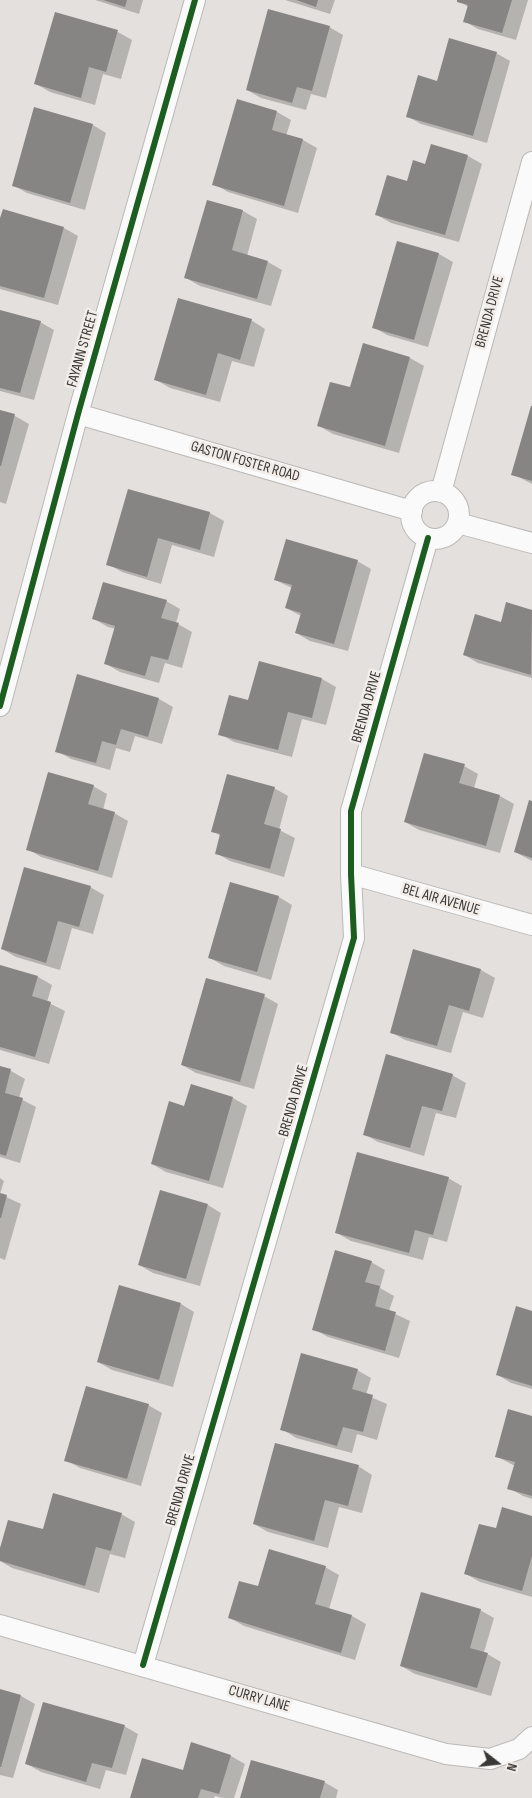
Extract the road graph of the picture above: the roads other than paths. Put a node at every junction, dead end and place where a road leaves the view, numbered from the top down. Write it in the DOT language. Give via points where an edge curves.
graph roads {
  1 [pos="194,0"];
  2 [pos="532,162"];
  3 [pos="78,414"];
  4 [pos="441,492"];
  5 [pos="412,510"];
  6 [pos="458,523"];
  7 [pos="428,538"];
  8 [pos="532,543"];
  9 [pos="0,706"];
  10 [pos="350,874"];
  11 [pos="532,925"];
  12 [pos="0,1625"];
  13 [pos="144,1665"];
  14 [pos="526,1743"];
  1 -- 3 [label="street, FAYANN STREET"];
  2 -- 4 [label="street, BRENDA DRIVE"];
  3 -- 5 [label="street, GASTON FOSTER ROAD"];
  3 -- 9 [label="street, FAYANN STREET"];
  4 -- 5 [label="street" via="420,497"];
  4 -- 6 [label="street" via="455,502"];
  5 -- 7 [label="street" via="414,526"];
  6 -- 7 [label="street" via="447,536"];
  6 -- 8 [label="street"];
  7 -- 10 [label="street, BRENDA DRIVE" via="351,811"];
  10 -- 11 [label="street, BEL AIR AVENUE"];
  10 -- 13 [label="street, BRENDA DRIVE" via="354,938"];
  12 -- 13 [label="street, CURRY LANE"];
  13 -- 14 [label="street, CURRY LANE" via="446,1754 490,1759"];
}
